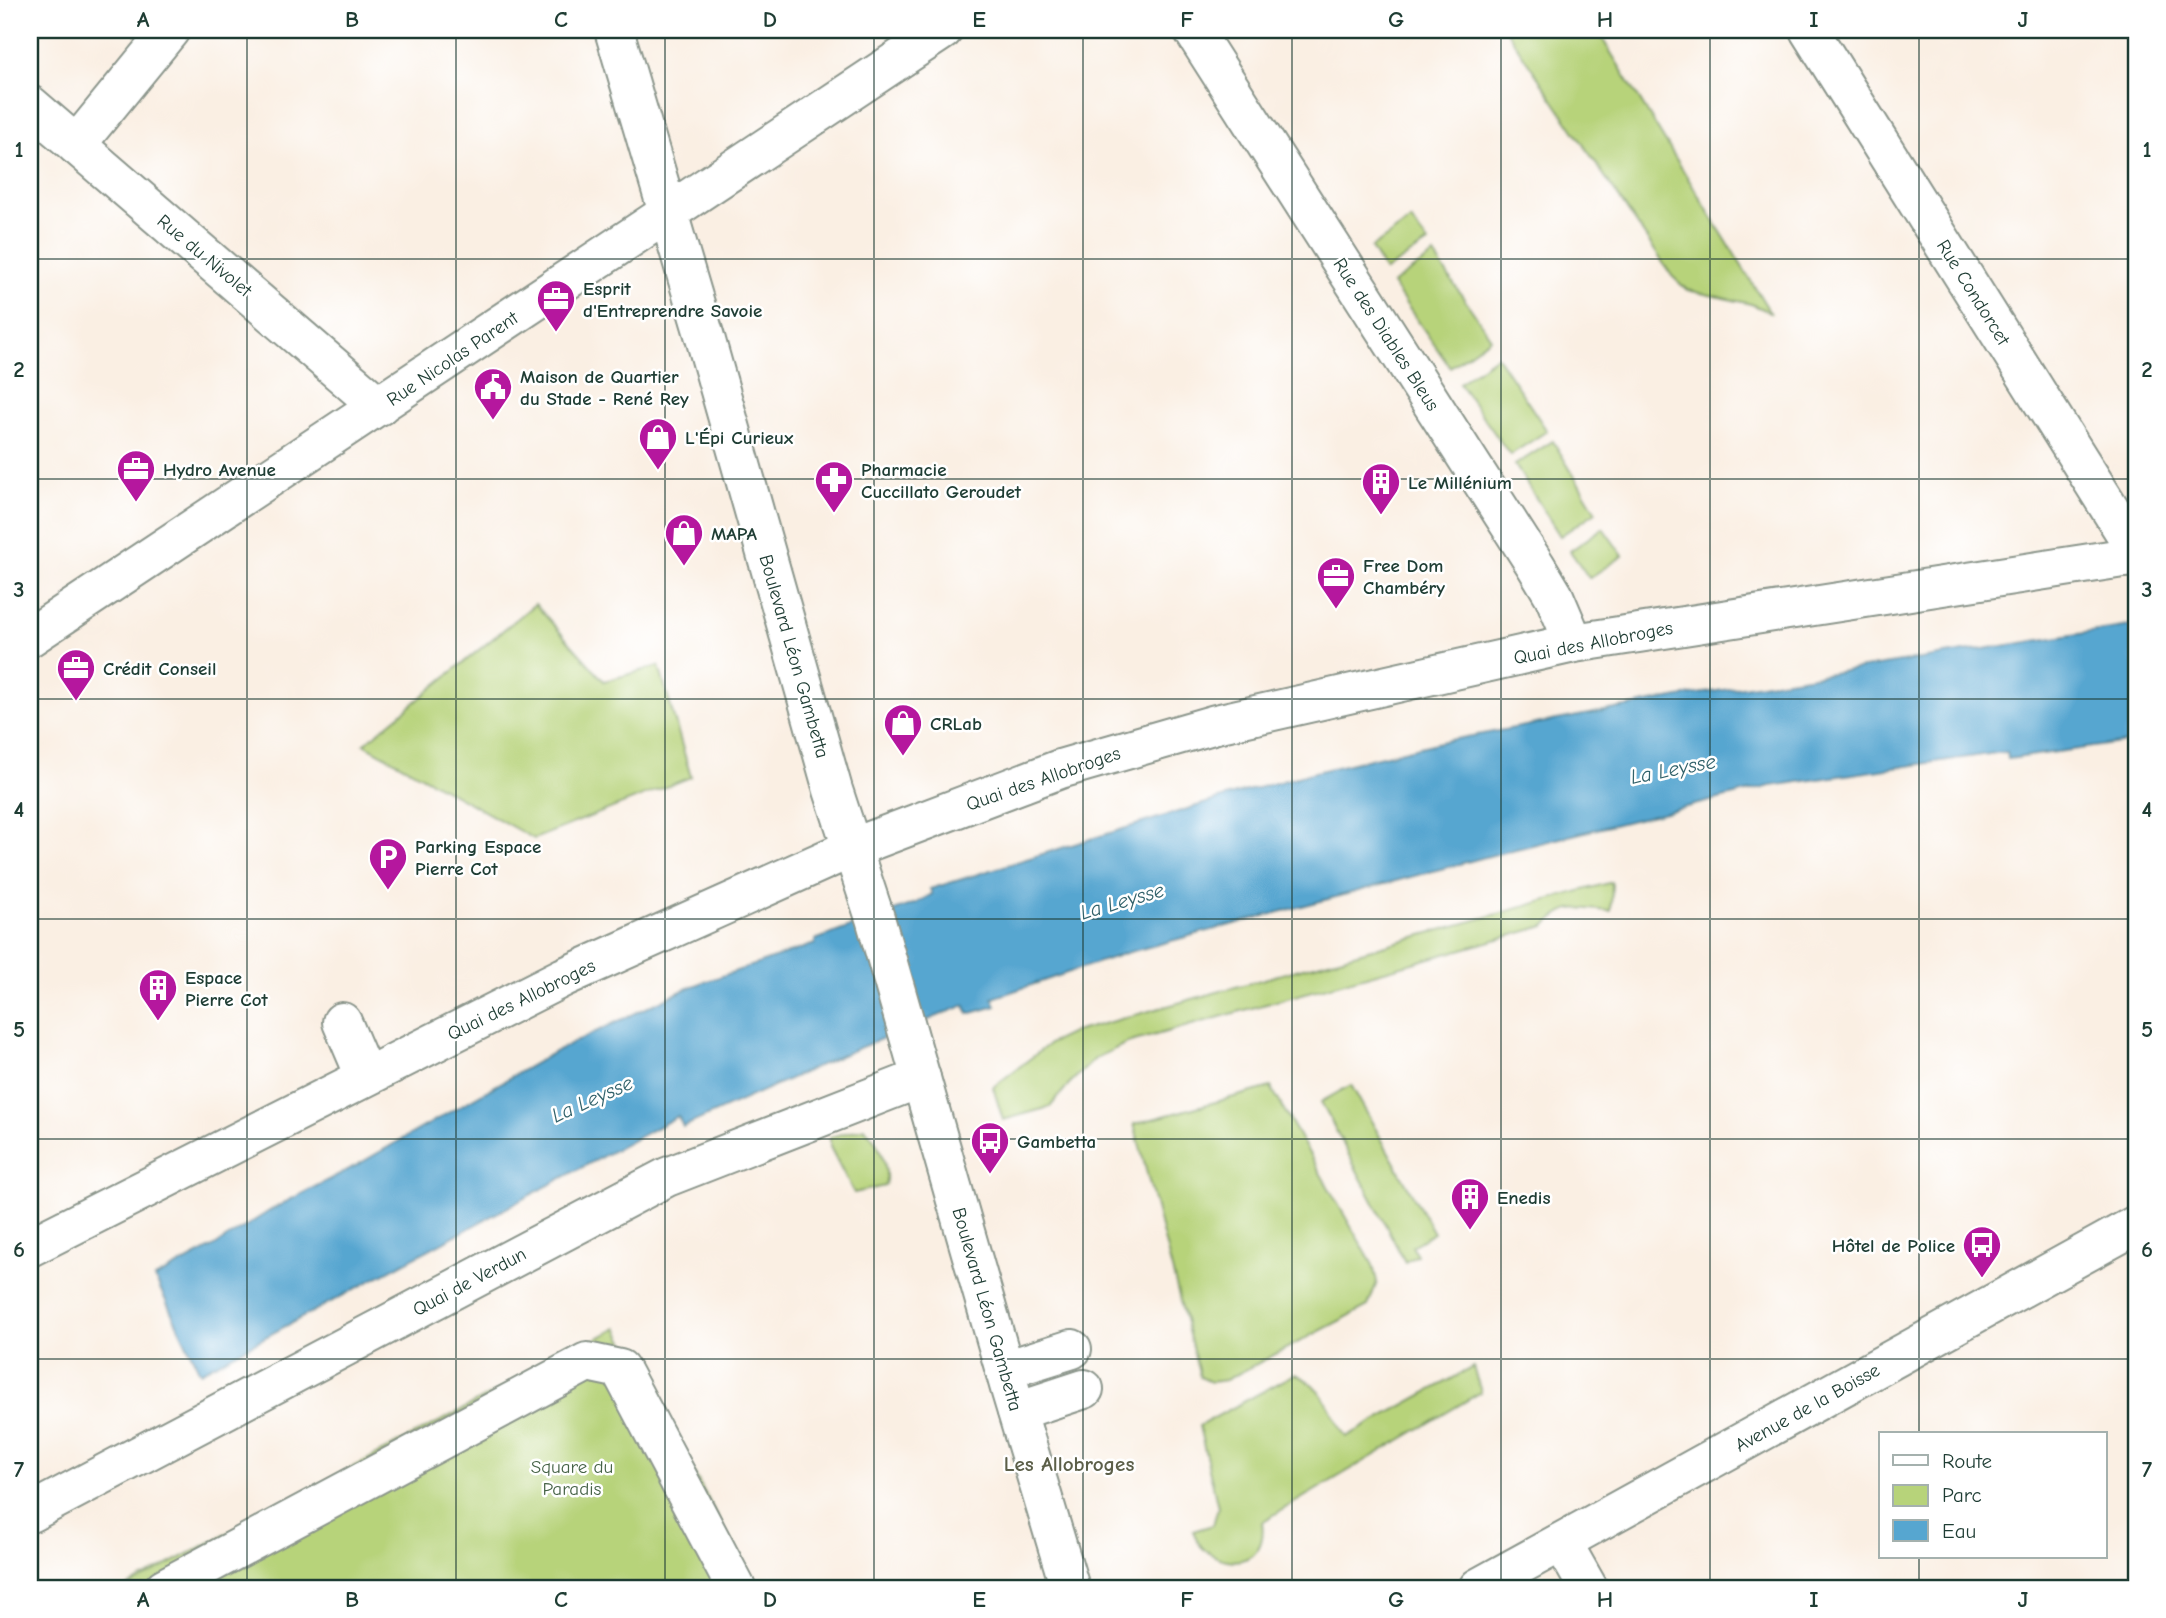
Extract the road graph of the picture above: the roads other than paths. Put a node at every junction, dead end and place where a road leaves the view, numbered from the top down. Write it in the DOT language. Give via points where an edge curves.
graph roads {
  1 [pos="170,30"];
  2 [pos="614,30"];
  3 [pos="943,30"];
  4 [pos="1193,30"];
  5 [pos="1809,30"];
  6 [pos="30,104"];
  7 [pos="76,145"];
  8 [pos="668,214"];
  9 [pos="379,406"];
  10 [pos="2131,557"];
  11 [pos="30,637"];
  12 [pos="1574,643"];
  13 [pos="852,848"];
  14 [pos="342,1022"];
  15 [pos="365,1076"];
  16 [pos="921,1078"];
  17 [pos="2136,1225"];
  18 [pos="30,1247"];
  19 [pos="1072,1349"];
  20 [pos="1005,1370"];
  21 [pos="1084,1389"];
  22 [pos="1017,1411"];
  23 [pos="30,1513"];
  24 [pos="1562,1542"];
  25 [pos="164,1588"];
  26 [pos="736,1588"];
  27 [pos="1070,1588"];
  28 [pos="1478,1588"];
  29 [pos="1588,1588"];
  1 -- 7 [label="main road"];
  2 -- 8 [label="main road, Boulevard Léon Gambetta"];
  3 -- 8 [label="main road, Rue Nicolas Parent"];
  4 -- 12 [label="main road, Rue des Diables Bleus" via="1536,566"];
  5 -- 10 [label="main road, Rue Condorcet" via="2127,536"];
  6 -- 7 [label="main road, Rue du Nivolet"];
  7 -- 9 [label="main road, Rue du Nivolet"];
  8 -- 9 [label="main road, Rue Nicolas Parent"];
  8 -- 13 [label="main road, Boulevard Léon Gambetta"];
  9 -- 11 [label="main road, Rue Nicolas Parent"];
  10 -- 12 [label="main road, Quai des Allobroges"];
  12 -- 13 [label="main road, Quai des Allobroges" via="1216,724 1060,769"];
  13 -- 15 [label="main road, Quai des Allobroges" via="564,977"];
  13 -- 16 [label="main road, Boulevard Léon Gambetta"];
  14 -- 15 [label="main road"];
  15 -- 18 [label="main road, Quai des Allobroges"];
  16 -- 20 [label="main road, Boulevard Léon Gambetta"];
  16 -- 23 [label="main road, Quai de Verdun" via="667,1177"];
  17 -- 24 [label="main road, Avenue de la Boisse"];
  19 -- 20 [label="main road"];
  20 -- 22 [label="main road, Boulevard Léon Gambetta"];
  21 -- 22 [label="main road"];
  22 -- 27 [label="main road, Boulevard Léon Gambetta"];
  24 -- 28 [label="main road, Avenue de la Boisse"];
  24 -- 29 [label="main road"];
  25 -- 26 [label="main road" via="587,1362 620,1369"];
}
